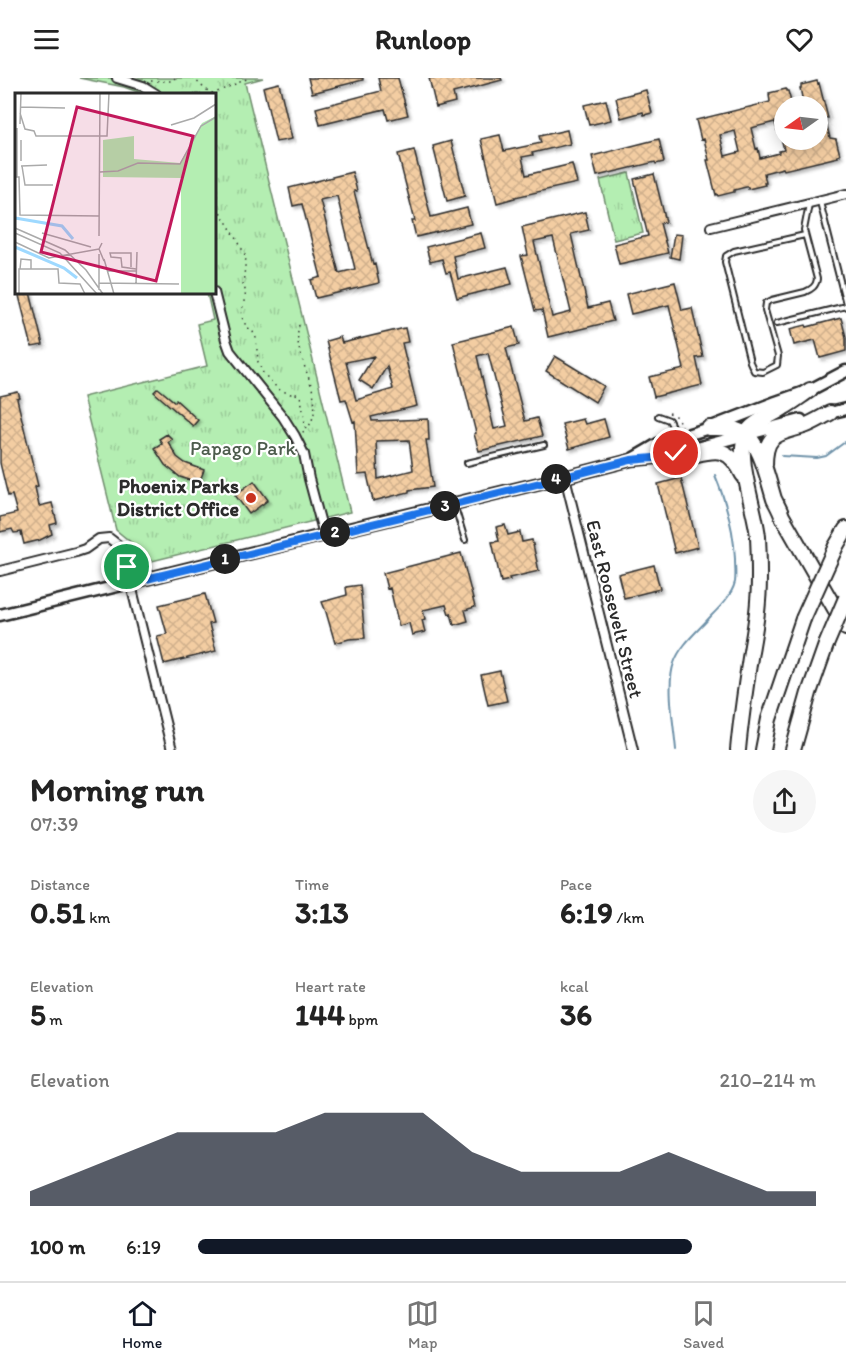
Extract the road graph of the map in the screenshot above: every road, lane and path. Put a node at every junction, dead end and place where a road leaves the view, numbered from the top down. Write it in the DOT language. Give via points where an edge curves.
graph roads {
  1 [pos="117,78"];
  2 [pos="176,78"];
  3 [pos="193,78"];
  4 [pos="249,78"];
  5 [pos="144,81"];
  6 [pos="217,92"];
  7 [pos="154,93"];
  8 [pos="211,93"];
  9 [pos="216,162"];
  10 [pos="846,194"];
  11 [pos="820,201"];
  12 [pos="809,204"];
  13 [pos="711,227"];
  14 [pos="805,235"];
  15 [pos="214,294"];
  16 [pos="846,305"];
  17 [pos="777,323"];
  18 [pos="299,325"];
  19 [pos="846,370"];
  20 [pos="810,390"];
  21 [pos="846,409"];
  22 [pos="830,413"];
  23 [pos="658,416"];
  24 [pos="679,420"];
  25 [pos="709,428"];
  26 [pos="306,430"];
  27 [pos="680,434"];
  28 [pos="746,434"];
  29 [pos="295,436"];
  30 [pos="544,445"];
  31 [pos="664,457"];
  32 [pos="631,460"];
  33 [pos="468,463"];
  34 [pos="765,473"];
  35 [pos="565,477"];
  36 [pos="746,482"];
  37 [pos="454,504"];
  38 [pos="846,529"];
  39 [pos="324,535"];
  40 [pos="465,540"];
  41 [pos="0,571"];
  42 [pos="130,583"];
  43 [pos="846,598"];
  44 [pos="0,615"];
  45 [pos="846,628"];
  46 [pos="172,750"];
  47 [pos="633,750"];
  48 [pos="738,750"];
  49 [pos="763,750"];
  50 [pos="793,750"];
  1 -- 7 [label="street"];
  2 -- 5 [label="path"];
  3 -- 8 [label="path"];
  4 -- 6 [label="path"];
  6 -- 8 [label="path"];
  9 -- 26 [label="path" via="217,207 246,257 246,292 241,315 256,338 258,362 267,378 278,389 300,396"];
  10 -- 11 [label="street"];
  11 -- 12 [label="street"];
  11 -- 16 [label="lane"];
  12 -- 13 [label="street"];
  12 -- 14 [label="lane"];
  14 -- 14 [label="lane" via="817,284 805,292 766,303 778,361 763,372 754,371 726,256"];
  15 -- 29 [label="street" via="230,351"];
  16 -- 17 [label="lane"];
  18 -- 26 [label="path" via="300,353 315,402"];
  19 -- 20 [label="main road"];
  20 -- 25 [label="main road"];
  20 -- 28 [label="highway"];
  21 -- 22 [label="main road"];
  22 -- 28 [label="main road"];
  22 -- 34 [label="highway" via="773,436 767,446"];
  23 -- 27 [label="lane" via="669,420"];
  24 -- 27 [label="path"];
  25 -- 27 [label="main road"];
  25 -- 28 [label="highway" via="727,427"];
  26 -- 29 [label="path"];
  27 -- 32 [label="main road"];
  28 -- 31 [label="main road"];
  28 -- 34 [label="highway" via="760,455"];
  28 -- 36 [label="highway"];
  29 -- 39 [label="street" via="304,454"];
  30 -- 33 [label="lane"];
  31 -- 32 [label="main road"];
  31 -- 36 [label="highway" via="719,451 734,460"];
  32 -- 35 [label="main road"];
  34 -- 45 [label="highway" via="789,528"];
  35 -- 37 [label="main road"];
  35 -- 47 [label="street, East Roosevelt Street"];
  36 -- 48 [label="highway" via="757,527 759,577"];
  37 -- 39 [label="main road"];
  37 -- 40 [label="lane"];
  38 -- 49 [label="highway, bridge" via="802,619"];
  39 -- 42 [label="main road"];
  41 -- 42 [label="street" via="76,552 109,538 118,545"];
  42 -- 44 [label="main road"];
  42 -- 46 [label="street"];
  43 -- 50 [label="highway, bridge" via="809,693"];
}
